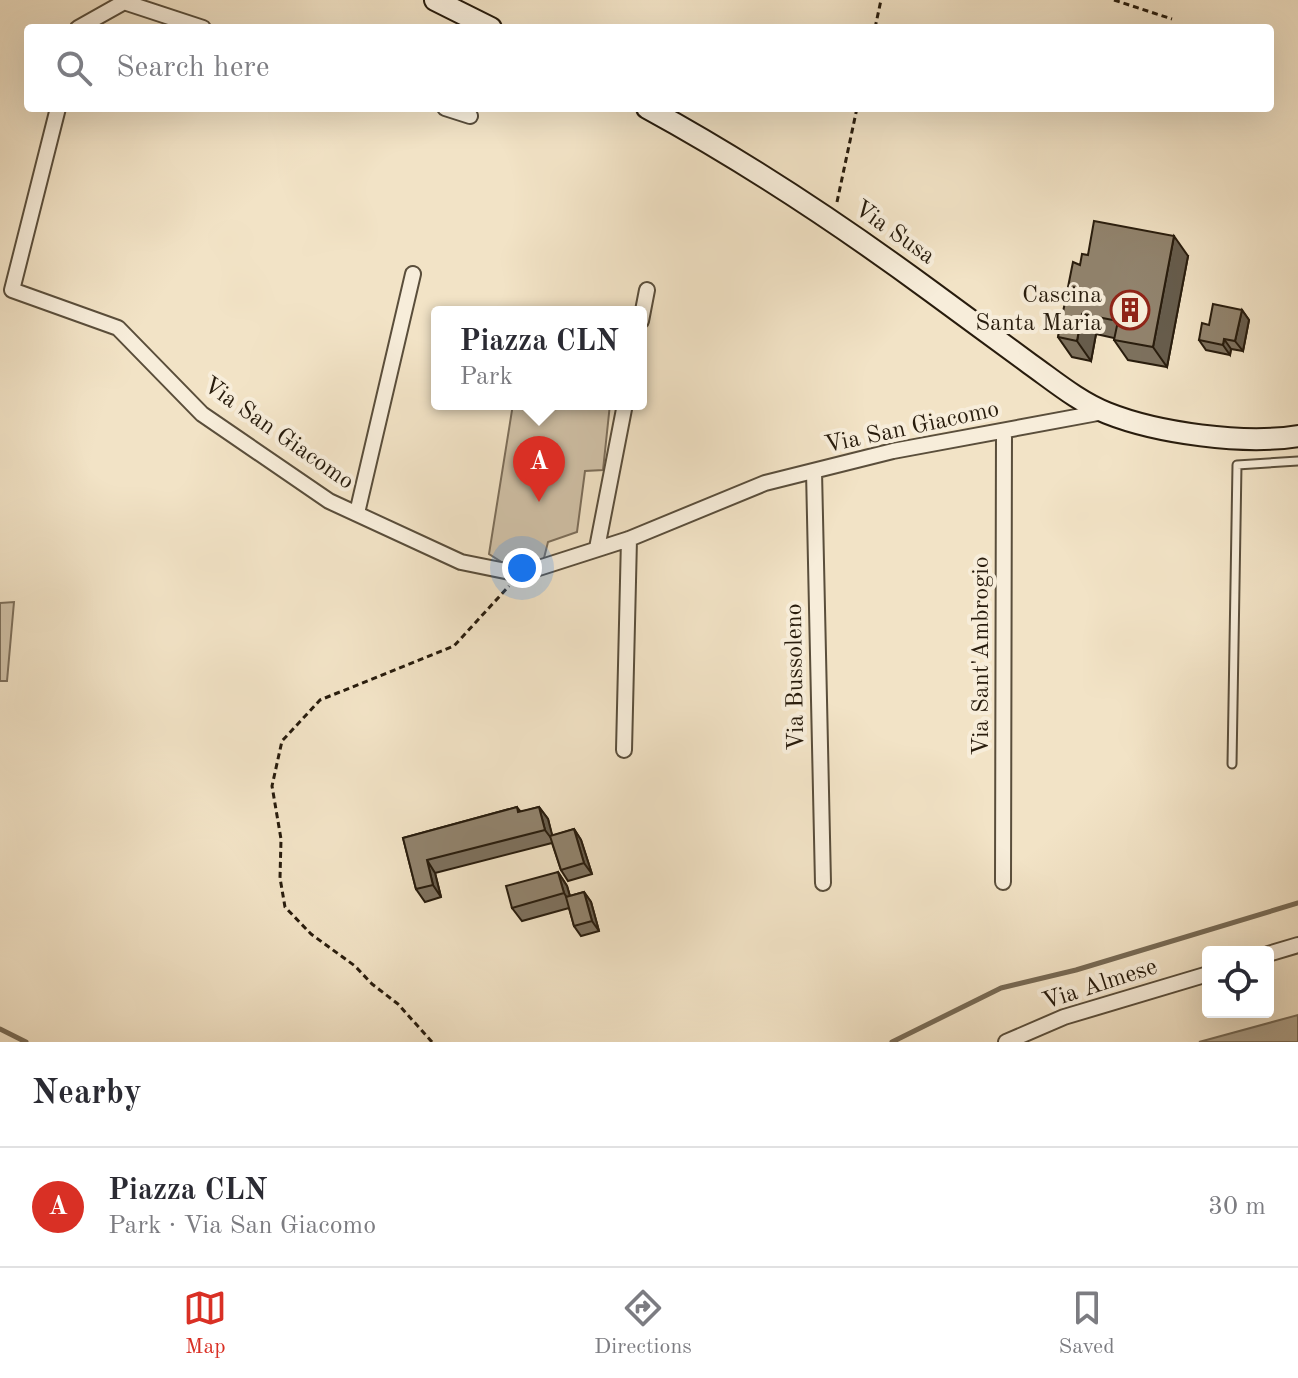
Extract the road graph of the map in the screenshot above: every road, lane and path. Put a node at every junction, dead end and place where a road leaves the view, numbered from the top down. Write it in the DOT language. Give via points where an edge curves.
graph roads {
  1 [pos="435,0"];
  2 [pos="881,0"];
  3 [pos="1114,0"];
  4 [pos="126,1"];
  5 [pos="1172,19"];
  6 [pos="85,24"];
  7 [pos="192,24"];
  8 [pos="483,24"];
  9 [pos="876,24"];
  10 [pos="57,112"];
  11 [pos="458,112"];
  12 [pos="654,112"];
  13 [pos="856,112"];
  14 [pos="470,116"];
  15 [pos="833,221"];
  16 [pos="413,274"];
  17 [pos="647,290"];
  18 [pos="644,306"];
  19 [pos="624,410"];
  20 [pos="1104,412"];
  21 [pos="1004,431"];
  22 [pos="1298,436"];
  23 [pos="1298,461"];
  24 [pos="814,471"];
  25 [pos="357,513"];
  26 [pos="629,539"];
  27 [pos="597,548"];
  28 [pos="520,574"];
  29 [pos="624,750"];
  30 [pos="1232,764"];
  31 [pos="1003,882"];
  32 [pos="823,883"];
  33 [pos="1298,945"];
  34 [pos="1274,952"];
  35 [pos="1202,976"];
  36 [pos="432,1042"];
  37 [pos="1006,1042"];
  1 -- 8 [label="main road"];
  2 -- 9 [label="path"];
  3 -- 5 [label="path"];
  4 -- 6 [label="street"];
  4 -- 7 [label="street"];
  10 -- 25 [label="street, Via San Giacomo" via="12,290 118,328 202,414 329,501"];
  11 -- 14 [label="street"];
  12 -- 15 [label="main road, Via Susa"];
  13 -- 15 [label="path"];
  15 -- 20 [label="main road, Via Susa" via="1053,381"];
  16 -- 25 [label="street, Via San Giacomo"];
  17 -- 18 [label="street"];
  19 -- 27 [label="street"];
  20 -- 21 [label="street, Via San Giacomo"];
  20 -- 22 [label="main road, Via Susa" via="1182,432"];
  21 -- 24 [label="street, Via San Giacomo"];
  21 -- 31 [label="street, Via Sant'Ambrogio"];
  23 -- 30 [label="lane" via="1237,465"];
  24 -- 26 [label="street, Via San Giacomo" via="765,483"];
  24 -- 32 [label="street, Via Bussoleno"];
  25 -- 28 [label="street, Via San Giacomo" via="461,562"];
  26 -- 27 [label="street, Via San Giacomo"];
  26 -- 29 [label="street"];
  27 -- 28 [label="street, Via San Giacomo"];
  28 -- 36 [label="path" via="454,646 320,700 282,741 272,786 285,907 398,1004"];
  33 -- 34 [label="street"];
  35 -- 37 [label="street, Via Almese" via="1064,1017"];
}
